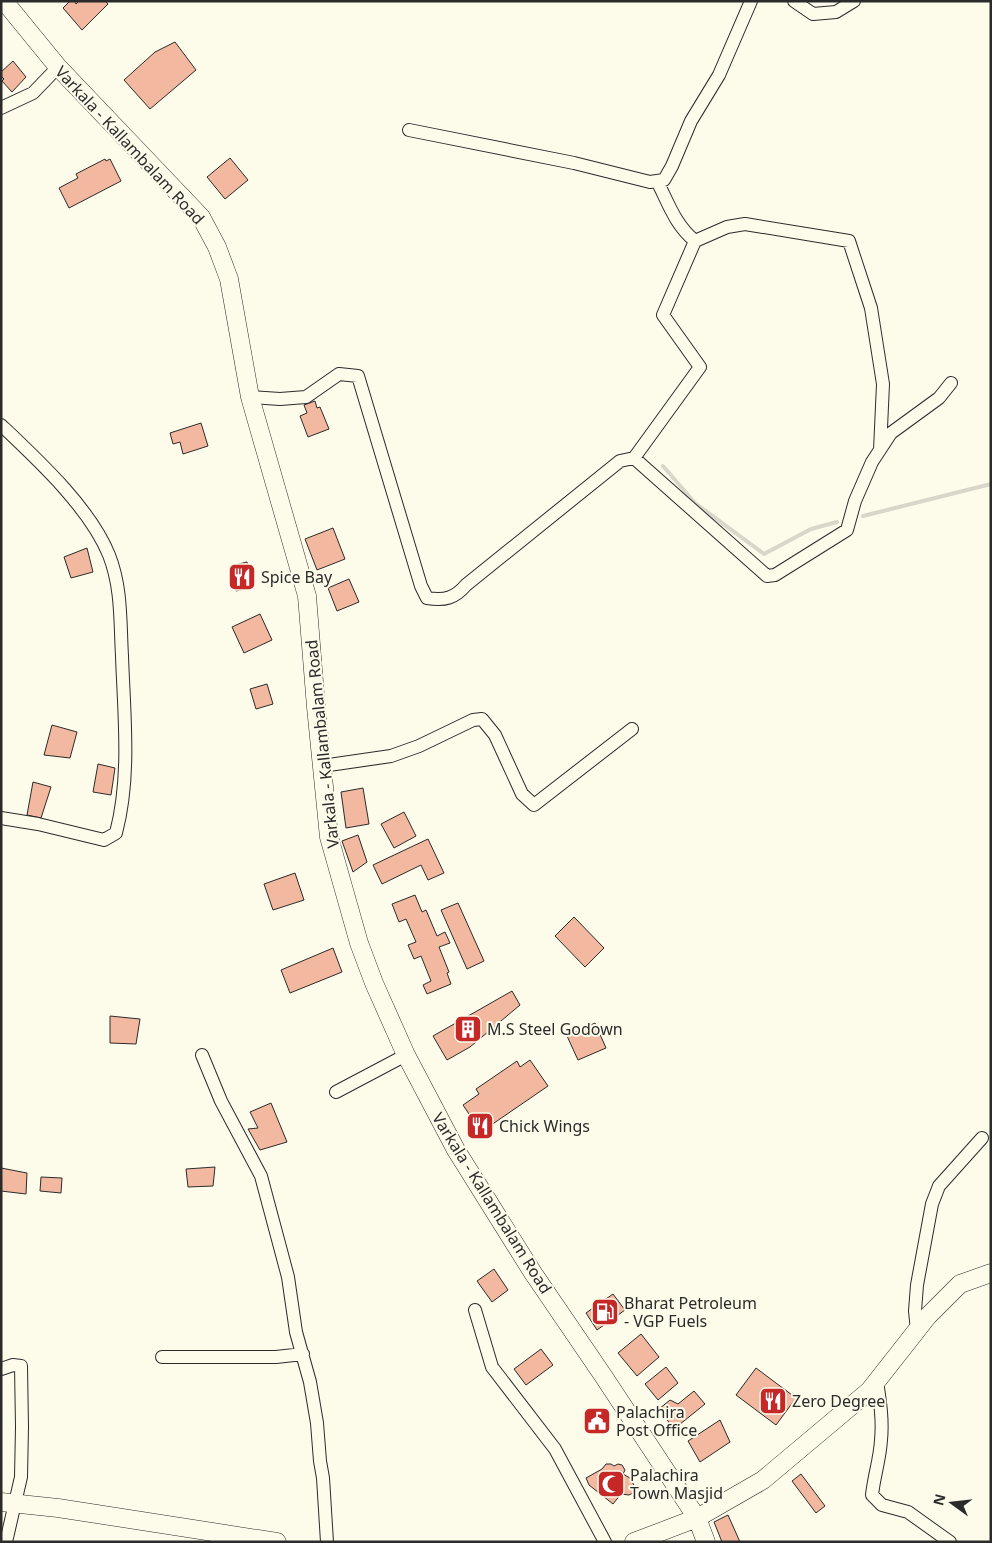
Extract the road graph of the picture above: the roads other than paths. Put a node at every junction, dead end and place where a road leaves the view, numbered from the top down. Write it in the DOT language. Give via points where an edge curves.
graph roads {
  1 [pos="4,1"];
  2 [pos="751,1"];
  3 [pos="794,1"];
  4 [pos="854,1"];
  5 [pos="58,67"];
  6 [pos="1,108"];
  7 [pos="409,130"];
  8 [pos="658,181"];
  9 [pos="695,241"];
  10 [pos="951,383"];
  11 [pos="250,397"];
  12 [pos="1,425"];
  13 [pos="880,451"];
  14 [pos="634,458"];
  15 [pos="632,729"];
  16 [pos="322,766"];
  17 [pos="1,818"];
  18 [pos="202,1055"];
  19 [pos="406,1055"];
  20 [pos="336,1092"];
  21 [pos="982,1138"];
  22 [pos="991,1273"];
  23 [pos="475,1310"];
  24 [pos="918,1330"];
  25 [pos="303,1354"];
  26 [pos="162,1358"];
  27 [pos="1,1368"];
  28 [pos="877,1381"];
  29 [pos="8,1503"];
  30 [pos="697,1518"];
  31 [pos="6,1542"];
  32 [pos="277,1542"];
  33 [pos="328,1542"];
  34 [pos="605,1542"];
  35 [pos="634,1542"];
  36 [pos="706,1542"];
  37 [pos="950,1542"];
  1 -- 5 [label="main road, Varkala - Kallambalam Road"];
  2 -- 8 [label="street" via="719,75 690,121 672,166 664,180"];
  3 -- 4 [label="street" via="813,14 836,12"];
  5 -- 6 [label="street" via="33,93"];
  5 -- 11 [label="main road, Varkala - Kallambalam Road" via="201,217 229,279"];
  7 -- 8 [label="street" via="574,163 650,182"];
  8 -- 9 [label="street" via="676,221"];
  9 -- 13 [label="street" via="726,227 745,224 850,241 871,308 883,384"];
  9 -- 14 [label="street" via="663,315 700,367"];
  10 -- 13 [label="street" via="939,398 891,434"];
  11 -- 14 [label="street" via="306,397 339,374 358,376 421,586 427,598 438,600 458,594 466,584 620,461"];
  11 -- 16 [label="main road, Varkala - Kallambalam Road" via="307,596"];
  12 -- 17 [label="street" via="65,490 92,525 109,555 119,591 125,775 116,833 104,840"];
  13 -- 14 [label="street" via="855,501 847,530 775,575 767,576"];
  15 -- 16 [label="street" via="534,805 522,794 494,735 482,719 391,756"];
  16 -- 19 [label="main road, Varkala - Kallambalam Road" via="330,837 360,943"];
  18 -- 25 [label="street" via="221,1101 261,1176 288,1277 296,1332"];
  19 -- 20 [label="street"];
  19 -- 30 [label="main road, Varkala - Kallambalam Road" via="456,1150 533,1273"];
  21 -- 24 [label="street" via="939,1186 932,1204 917,1286 915,1311"];
  22 -- 24 [label="main road" via="960,1284"];
  23 -- 34 [label="street" via="492,1367 555,1449"];
  24 -- 28 [label="main road"];
  25 -- 26 [label="street"];
  25 -- 33 [label="street" via="317,1423"];
  27 -- 29 [label="street" via="20,1366 21,1477"];
  28 -- 30 [label="main road" via="869,1392 763,1480"];
  28 -- 37 [label="street" via="882,1411 881,1440 872,1495 882,1504 908,1512"];
  29 -- 31 [label="street"];
  29 -- 32 [label="main road"];
  30 -- 35 [label="main road"];
  30 -- 36 [label="main road, Varkala - Kallambalam Road"];
}
